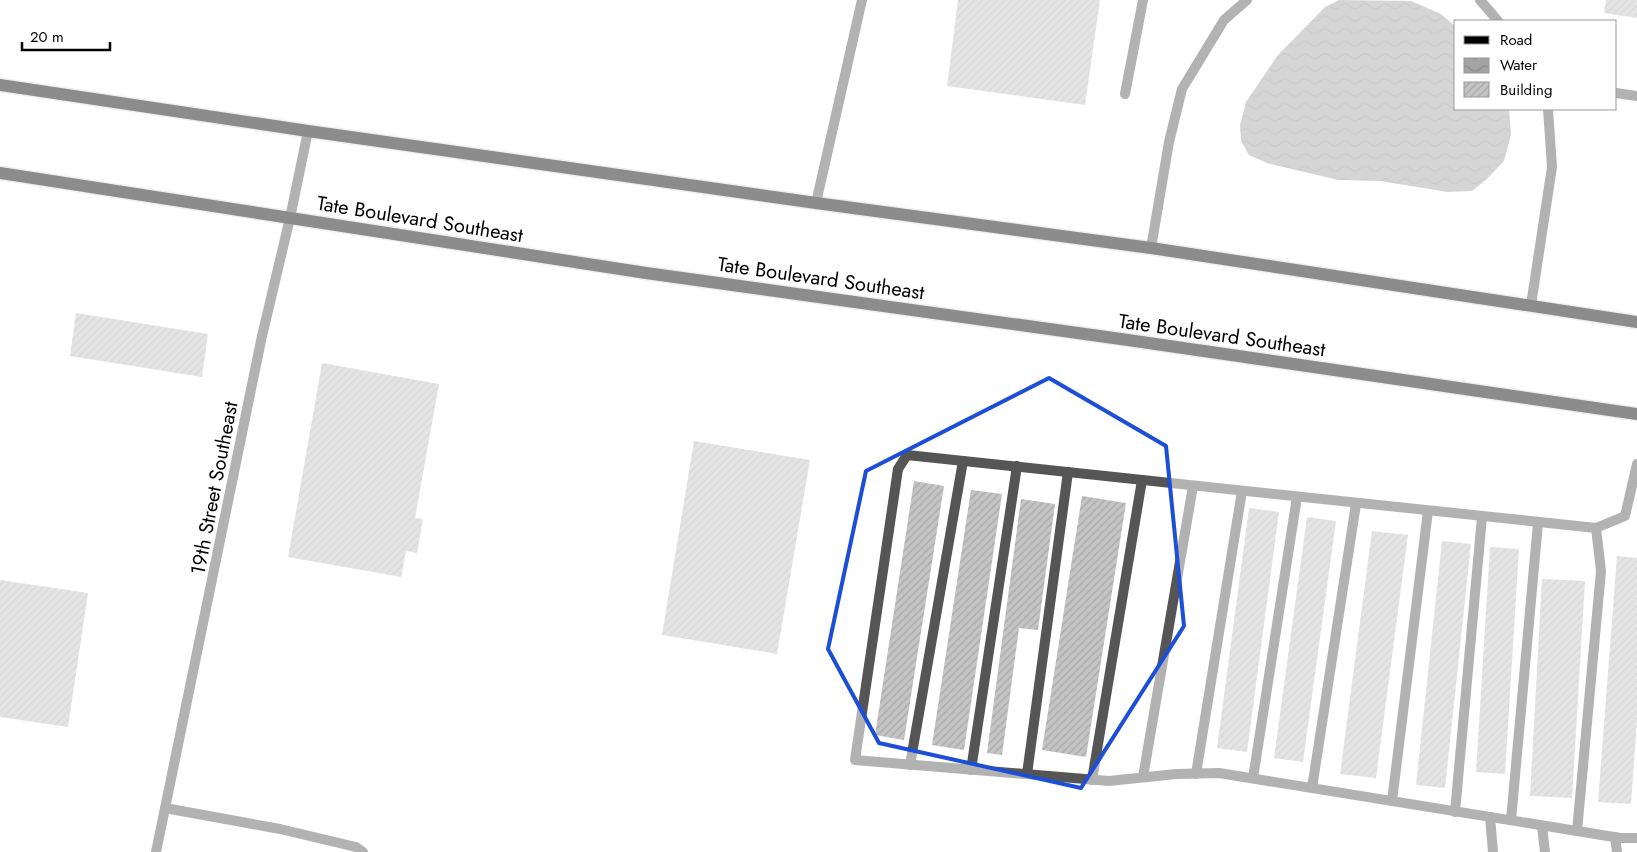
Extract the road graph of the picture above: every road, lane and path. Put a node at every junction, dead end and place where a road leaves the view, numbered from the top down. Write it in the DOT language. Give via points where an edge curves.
graph roads {
  1 [pos="862,0"];
  2 [pos="1143,0"];
  3 [pos="1247,0"];
  4 [pos="1480,0"];
  5 [pos="1236,5"];
  6 [pos="1497,20"];
  7 [pos="0,85"];
  8 [pos="1617,93"];
  9 [pos="1125,94"];
  10 [pos="1637,96"];
  11 [pos="1548,110"];
  12 [pos="308,131"];
  13 [pos="0,173"];
  14 [pos="816,203"];
  15 [pos="290,218"];
  16 [pos="1151,248"];
  17 [pos="1531,305"];
  18 [pos="1637,322"];
  19 [pos="1637,414"];
  20 [pos="963,460"];
  21 [pos="1637,464"];
  22 [pos="1017,466"];
  23 [pos="1068,472"];
  24 [pos="1142,480"];
  25 [pos="1193,486"];
  26 [pos="1242,491"];
  27 [pos="1297,497"];
  28 [pos="1356,504"];
  29 [pos="1428,511"];
  30 [pos="1482,517"];
  31 [pos="1538,522"];
  32 [pos="1596,528"];
  33 [pos="910,765"];
  34 [pos="971,770"];
  35 [pos="1027,774"];
  36 [pos="1196,774"];
  37 [pos="1143,777"];
  38 [pos="1253,778"];
  39 [pos="1092,780"];
  40 [pos="1312,788"];
  41 [pos="1392,801"];
  42 [pos="165,808"];
  43 [pos="1455,812"];
  44 [pos="1490,817"];
  45 [pos="1511,820"];
  46 [pos="1542,826"];
  47 [pos="1577,831"];
  48 [pos="1615,838"];
  49 [pos="1637,838"];
  50 [pos="156,852"];
  51 [pos="363,852"];
  52 [pos="1493,852"];
  53 [pos="1545,852"];
  54 [pos="1617,852"];
  1 -- 14 [label="street"];
  2 -- 9 [label="street"];
  3 -- 5 [label="street"];
  4 -- 6 [label="street"];
  5 -- 16 [label="street" via="1182,88"];
  7 -- 12 [label="main road"];
  8 -- 10 [label="street"];
  11 -- 17 [label="street" via="1552,167"];
  12 -- 14 [label="main road"];
  12 -- 15 [label="street, 19th Street Southeast"];
  13 -- 15 [label="main road, Tate Boulevard Southeast"];
  14 -- 16 [label="main road"];
  15 -- 19 [label="main road, Tate Boulevard Southeast" via="646,273"];
  15 -- 42 [label="street, 19th Street Southeast" via="262,336"];
  16 -- 17 [label="main road"];
  17 -- 18 [label="main road"];
  20 -- 22 [label="street"];
  20 -- 33 [label="street"];
  20 -- 33 [label="street" via="907,455 898,469 855,760"];
  21 -- 32 [label="street" via="1625,516"];
  22 -- 23 [label="street"];
  22 -- 34 [label="street"];
  23 -- 24 [label="street"];
  23 -- 35 [label="street"];
  24 -- 25 [label="street"];
  24 -- 39 [label="street"];
  25 -- 26 [label="street"];
  25 -- 37 [label="street"];
  26 -- 27 [label="street"];
  26 -- 36 [label="street"];
  27 -- 28 [label="street"];
  27 -- 38 [label="street"];
  28 -- 29 [label="street"];
  28 -- 40 [label="street"];
  29 -- 30 [label="street"];
  29 -- 41 [label="street"];
  30 -- 31 [label="street"];
  30 -- 43 [label="street"];
  31 -- 32 [label="street"];
  31 -- 45 [label="street"];
  32 -- 47 [label="street" via="1601,571"];
  33 -- 34 [label="street"];
  34 -- 35 [label="street"];
  35 -- 39 [label="street"];
  36 -- 37 [label="street"];
  36 -- 38 [label="street" via="1219,773"];
  37 -- 39 [label="street"];
  38 -- 40 [label="street"];
  40 -- 41 [label="street"];
  41 -- 43 [label="street"];
  42 -- 50 [label="street, 19th Street Southeast"];
  42 -- 51 [label="street" via="280,829 356,847"];
  43 -- 44 [label="street"];
  44 -- 45 [label="street"];
  44 -- 52 [label="street"];
  45 -- 46 [label="street"];
  46 -- 47 [label="street"];
  46 -- 53 [label="street"];
  47 -- 48 [label="street"];
  48 -- 49 [label="street"];
  48 -- 54 [label="street"];
}
